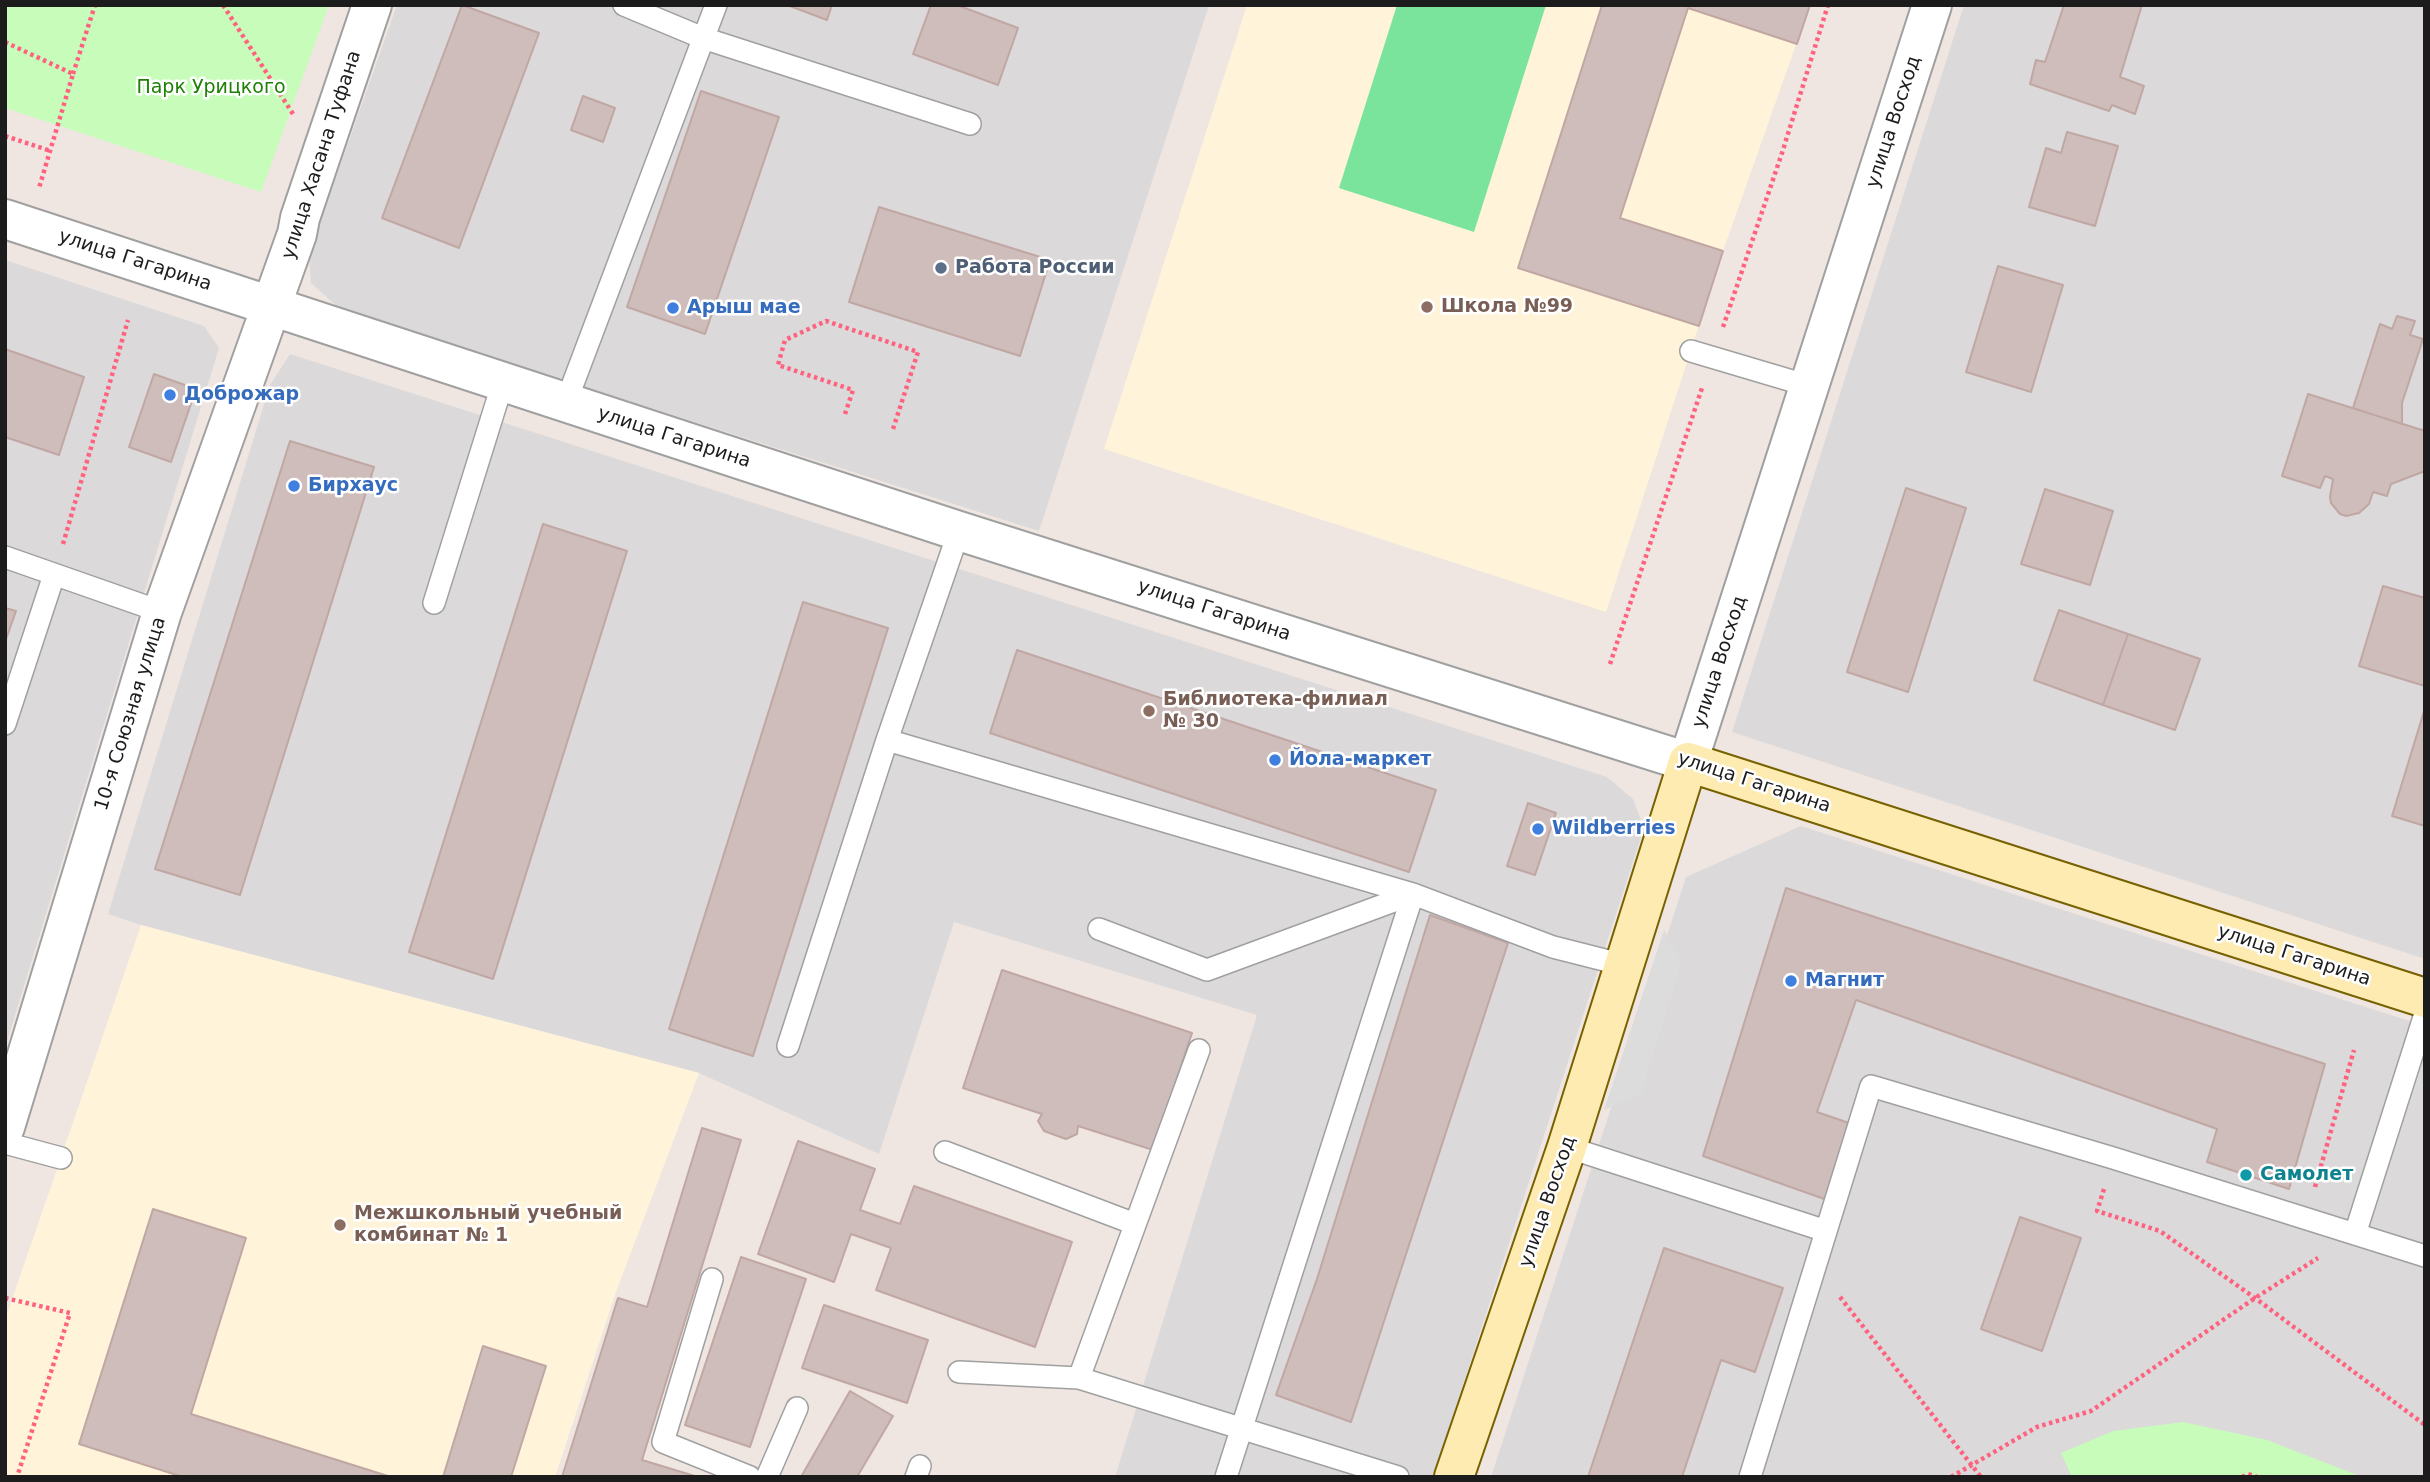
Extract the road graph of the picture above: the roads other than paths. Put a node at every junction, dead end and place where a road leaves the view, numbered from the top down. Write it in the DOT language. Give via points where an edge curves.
graph roads {
  1 [pos="372,5"];
  2 [pos="624,5"];
  3 [pos="716,5"];
  4 [pos="1932,5"];
  5 [pos="703,38"];
  6 [pos="970,124"];
  7 [pos="16,223"];
  8 [pos="271,305"];
  9 [pos="1691,351"];
  10 [pos="503,382"];
  11 [pos="1809,386"];
  12 [pos="566,402"];
  13 [pos="959,531"];
  14 [pos="5,557"];
  15 [pos="54,575"];
  16 [pos="434,603"];
  17 [pos="162,612"];
  18 [pos="5,724"];
  19 [pos="887,740"];
  20 [pos="1688,762"];
  21 [pos="1413,894"];
  22 [pos="1099,929"];
  23 [pos="1624,965"];
  24 [pos="2425,998"];
  25 [pos="2425,1014"];
  26 [pos="788,1045"];
  27 [pos="1199,1050"];
  28 [pos="5,1127"];
  29 [pos="5,1143"];
  30 [pos="1567,1147"];
  31 [pos="945,1152"];
  32 [pos="61,1158"];
  33 [pos="1135,1224"];
  34 [pos="1826,1231"];
  35 [pos="2355,1234"];
  36 [pos="2425,1256"];
  37 [pos="712,1279"];
  38 [pos="959,1372"];
  39 [pos="1079,1378"];
  40 [pos="797,1408"];
  41 [pos="1242,1430"];
  42 [pos="750,1477"];
  43 [pos="767,1477"];
  44 [pos="1226,1477"];
  45 [pos="1398,1477"];
  46 [pos="1454,1477"];
  47 [pos="1750,1477"];
  1 -- 8 [label="street, улица Хасана Туфана"];
  2 -- 5 [label="lane"];
  3 -- 5 [label="lane"];
  4 -- 11 [label="street, улица Восход"];
  5 -- 6 [label="lane"];
  5 -- 12 [label="lane"];
  7 -- 8 [label="street, улица Гагарина"];
  8 -- 10 [label="street, улица Гагарина"];
  8 -- 17 [label="street, 10-я Союзная улица"];
  9 -- 11 [label="lane"];
  10 -- 12 [label="street, улица Гагарина"];
  10 -- 16 [label="lane"];
  11 -- 20 [label="street, улица Восход"];
  12 -- 13 [label="street, улица Гагарина"];
  13 -- 19 [label="lane"];
  13 -- 20 [label="street, улица Гагарина"];
  14 -- 15 [label="lane"];
  15 -- 17 [label="lane"];
  15 -- 18 [label="lane"];
  17 -- 28 [label="street, 10-я Союзная улица"];
  19 -- 21 [label="lane"];
  19 -- 26 [label="lane"];
  20 -- 23 [label="street, улица Восход"];
  20 -- 24 [label="street, улица Гагарина"];
  21 -- 22 [label="lane" via="1207,970"];
  21 -- 23 [label="lane" via="1552,947"];
  21 -- 41 [label="lane"];
  23 -- 30 [label="street, улица Восход"];
  25 -- 35 [label="lane"];
  27 -- 33 [label="lane"];
  29 -- 32 [label="lane"];
  30 -- 34 [label="lane"];
  30 -- 46 [label="street, улица Восход"];
  31 -- 33 [label="lane"];
  33 -- 39 [label="lane"];
  34 -- 35 [label="lane" via="1871,1086"];
  34 -- 47 [label="lane"];
  35 -- 36 [label="lane"];
  37 -- 42 [label="lane" via="663,1442"];
  38 -- 39 [label="lane"];
  39 -- 41 [label="lane"];
  40 -- 43 [label="lane"];
  41 -- 44 [label="lane"];
  41 -- 45 [label="lane"];
}
